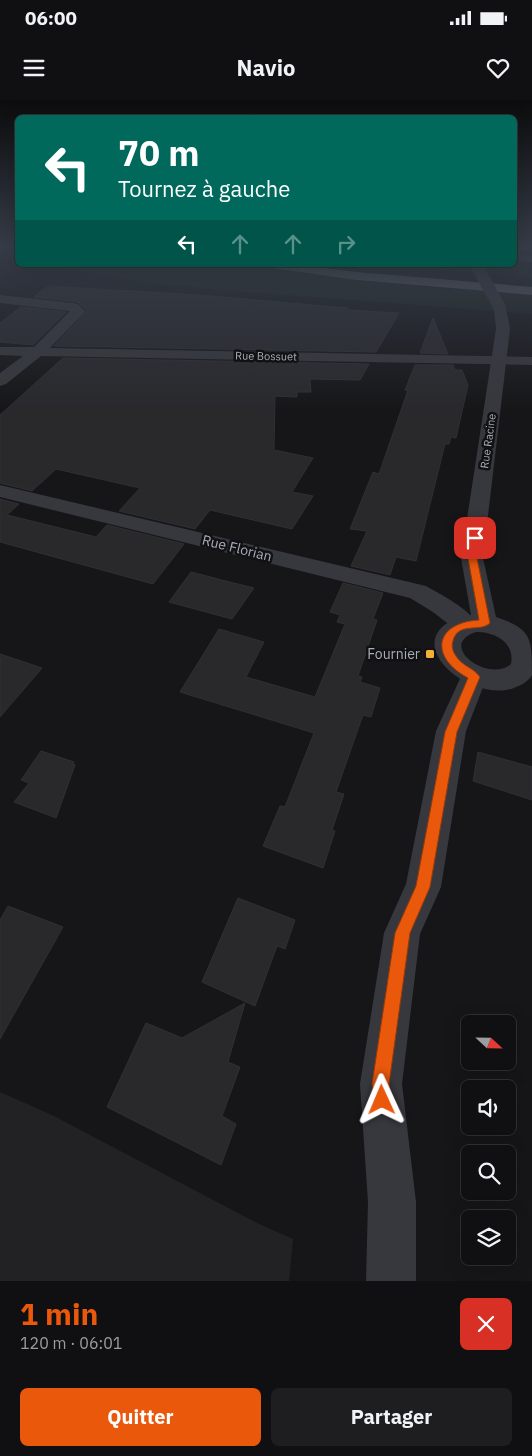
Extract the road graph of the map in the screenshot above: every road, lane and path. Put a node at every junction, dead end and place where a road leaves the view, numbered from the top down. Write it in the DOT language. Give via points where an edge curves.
graph roads {
  1 [pos="1,300"];
  2 [pos="496,300"];
  3 [pos="0,351"];
  4 [pos="38,352"];
  5 [pos="499,360"];
  6 [pos="532,361"];
  7 [pos="0,381"];
  8 [pos="0,491"];
  9 [pos="475,624"];
  10 [pos="530,666"];
  11 [pos="474,677"];
  12 [pos="391,1281"];
  1 -- 4 [label="street" via="77,309 78,312"];
  2 -- 5 [label="street, Rue Racine, bridge" via="503,329"];
  3 -- 4 [label="street, Rue Bossuet"];
  4 -- 5 [label="street, Rue Bossuet"];
  4 -- 7 [label="street"];
  5 -- 6 [label="street, Rue Bossuet"];
  5 -- 9 [label="street, Rue Racine" via="472,558"];
  8 -- 9 [label="street, Rue Florian" via="418,592"];
  9 -- 10 [label="street" via="497,626 518,638 526,647"];
  9 -- 11 [label="street" via="456,628 447,643 448,653 454,662"];
  10 -- 11 [label="street" via="513,679 501,681"];
  11 -- 12 [label="street" via="451,732 423,887 402,933 381,1084 392,1202"];
}
